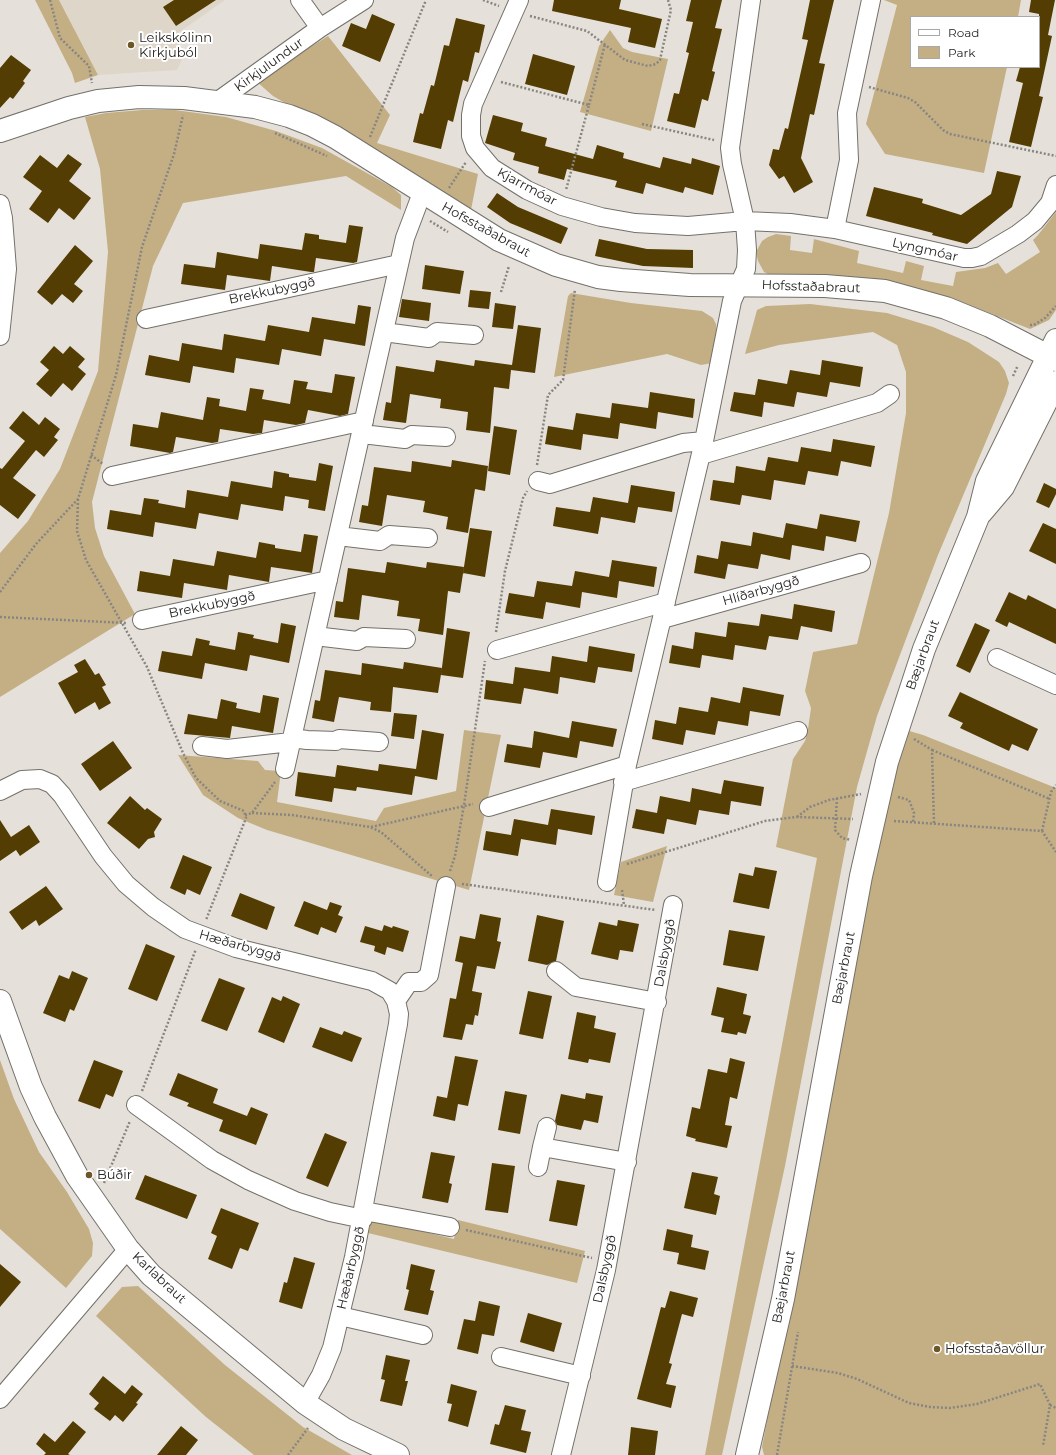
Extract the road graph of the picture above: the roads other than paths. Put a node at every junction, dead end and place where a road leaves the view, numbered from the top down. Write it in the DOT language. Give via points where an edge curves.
graph roads {
  1 [pos="300,0"];
  2 [pos="364,0"];
  3 [pos="519,0"];
  4 [pos="751,0"];
  5 [pos="871,0"];
  6 [pos="320,28"];
  7 [pos="218,101"];
  8 [pos="0,131"];
  9 [pos="1056,185"];
  10 [pos="422,193"];
  11 [pos="0,204"];
  12 [pos="745,221"];
  13 [pos="835,230"];
  14 [pos="399,264"];
  15 [pos="740,286"];
  16 [pos="146,319"];
  17 [pos="384,332"];
  18 [pos="474,334"];
  19 [pos="0,336"];
  20 [pos="1053,352"];
  21 [pos="1056,382"];
  22 [pos="890,394"];
  23 [pos="363,428"];
  24 [pos="446,437"];
  25 [pos="702,448"];
  26 [pos="112,476"];
  27 [pos="534,480"];
  28 [pos="978,517"];
  29 [pos="338,536"];
  30 [pos="428,538"];
  31 [pos="861,563"];
  32 [pos="328,580"];
  33 [pos="664,610"];
  34 [pos="142,620"];
  35 [pos="315,636"];
  36 [pos="406,639"];
  37 [pos="493,649"];
  38 [pos="997,658"];
  39 [pos="1056,686"];
  40 [pos="798,731"];
  41 [pos="291,740"];
  42 [pos="380,742"];
  43 [pos="202,746"];
  44 [pos="285,769"];
  45 [pos="625,774"];
  46 [pos="0,791"];
  47 [pos="489,807"];
  48 [pos="607,882"];
  49 [pos="448,884"];
  50 [pos="672,909"];
  51 [pos="556,971"];
  52 [pos="0,1001"];
  53 [pos="396,1001"];
  54 [pos="657,1002"];
  55 [pos="136,1105"];
  56 [pos="547,1127"];
  57 [pos="542,1147"];
  58 [pos="627,1162"];
  59 [pos="538,1167"];
  60 [pos="364,1215"];
  61 [pos="450,1226"];
  62 [pos="128,1249"];
  63 [pos="340,1316"];
  64 [pos="423,1334"];
  65 [pos="501,1357"];
  66 [pos="581,1376"];
  67 [pos="0,1399"];
  68 [pos="305,1402"];
  69 [pos="753,1431"];
  70 [pos="398,1455"];
  71 [pos="561,1455"];
  72 [pos="747,1455"];
  73 [pos="755,1455"];
  1 -- 6 [label="street"];
  2 -- 6 [label="street, Kirkjulundur"];
  3 -- 12 [label="street, Kjarrmóar" via="470,115 471,136 475,148 485,162 527,190 562,206 601,217 649,225 688,226"];
  4 -- 12 [label="street" via="730,155"];
  5 -- 13 [label="street" via="847,113 850,160"];
  6 -- 7 [label="street, Kirkjulundur"];
  7 -- 8 [label="street, Hofsstaðabraut" via="139,97 98,101 42,116"];
  7 -- 10 [label="street, Hofsstaðabraut" via="255,106 312,125 363,154"];
  9 -- 13 [label="street, Lyngmóar" via="1050,203 1035,221 1012,238 981,256 972,258"];
  10 -- 14 [label="street" via="405,238"];
  10 -- 15 [label="street, Hofsstaðabraut" via="499,240 556,265 598,277 621,280"];
  11 -- 19 [label="street" via="7,269"];
  12 -- 13 [label="street, Lyngmóar" via="790,222"];
  12 -- 15 [label="street" via="746,269"];
  14 -- 16 [label="street, Brekkubyggð"];
  14 -- 17 [label="street"];
  15 -- 20 [label="street, Hofsstaðabraut" via="825,286 885,291 946,308"];
  15 -- 25 [label="street" via="732,301"];
  17 -- 18 [label="street" via="429,338 437,332"];
  17 -- 23 [label="street"];
  20 -- 28 [label="street, Bæjarbraut" via="987,481"];
  21 -- 28 [label="street, Bæjarbraut" via="1003,487"];
  22 -- 25 [label="street" via="877,403"];
  23 -- 24 [label="street" via="405,438 412,435"];
  23 -- 26 [label="street"];
  23 -- 29 [label="street"];
  25 -- 27 [label="street" via="683,442 550,484"];
  25 -- 33 [label="street"];
  28 -- 69 [label="street, Bæjarbraut" via="924,649 880,789 861,876 782,1299"];
  29 -- 30 [label="street" via="380,541 389,535"];
  29 -- 32 [label="street"];
  31 -- 33 [label="street, Hlíðarbyggð"];
  32 -- 34 [label="street, Brekkubyggð"];
  32 -- 35 [label="street"];
  33 -- 37 [label="street, Hlíðarbyggð"];
  33 -- 45 [label="street"];
  35 -- 36 [label="street" via="357,641 364,637"];
  35 -- 41 [label="street"];
  38 -- 39 [label="street"];
  40 -- 45 [label="street"];
  41 -- 42 [label="street" via="340,739"];
  41 -- 43 [label="street" via="226,750"];
  41 -- 44 [label="street"];
  45 -- 47 [label="street"];
  45 -- 48 [label="street"];
  46 -- 53 [label="street, Hæðarbyggð" via="22,780 40,779 52,784 126,884 167,918 185,929 236,948 372,981 390,991"];
  49 -- 53 [label="street" via="429,975 421,982 409,982"];
  50 -- 54 [label="street, Dalsbyggð"];
  51 -- 54 [label="street, Dalsbyggð" via="576,987"];
  52 -- 62 [label="street, Karlabraut" via="31,1087 45,1117 77,1176"];
  53 -- 60 [label="street, Hæðarbyggð" via="398,1024"];
  54 -- 58 [label="street, Dalsbyggð"];
  55 -- 60 [label="street, Hæðarbyggð" via="212,1160 248,1180 295,1201 330,1212"];
  56 -- 57 [label="street"];
  57 -- 58 [label="street"];
  57 -- 59 [label="street"];
  58 -- 66 [label="street, Dalsbyggð" via="608,1262"];
  60 -- 61 [label="street, Hæðarbyggð"];
  60 -- 63 [label="street, Hæðarbyggð"];
  62 -- 67 [label="street"];
  62 -- 68 [label="street, Karlabraut" via="151,1275"];
  63 -- 64 [label="street, Hæðarbyggð"];
  63 -- 68 [label="street, Hæðarbyggð" via="332,1348 321,1375"];
  65 -- 66 [label="street"];
  66 -- 71 [label="street, Dalsbyggð"];
  68 -- 70 [label="street, Karlabraut" via="344,1429"];
  69 -- 72 [label="street, Bæjarbraut"];
  69 -- 73 [label="street, Bæjarbraut"];
}
